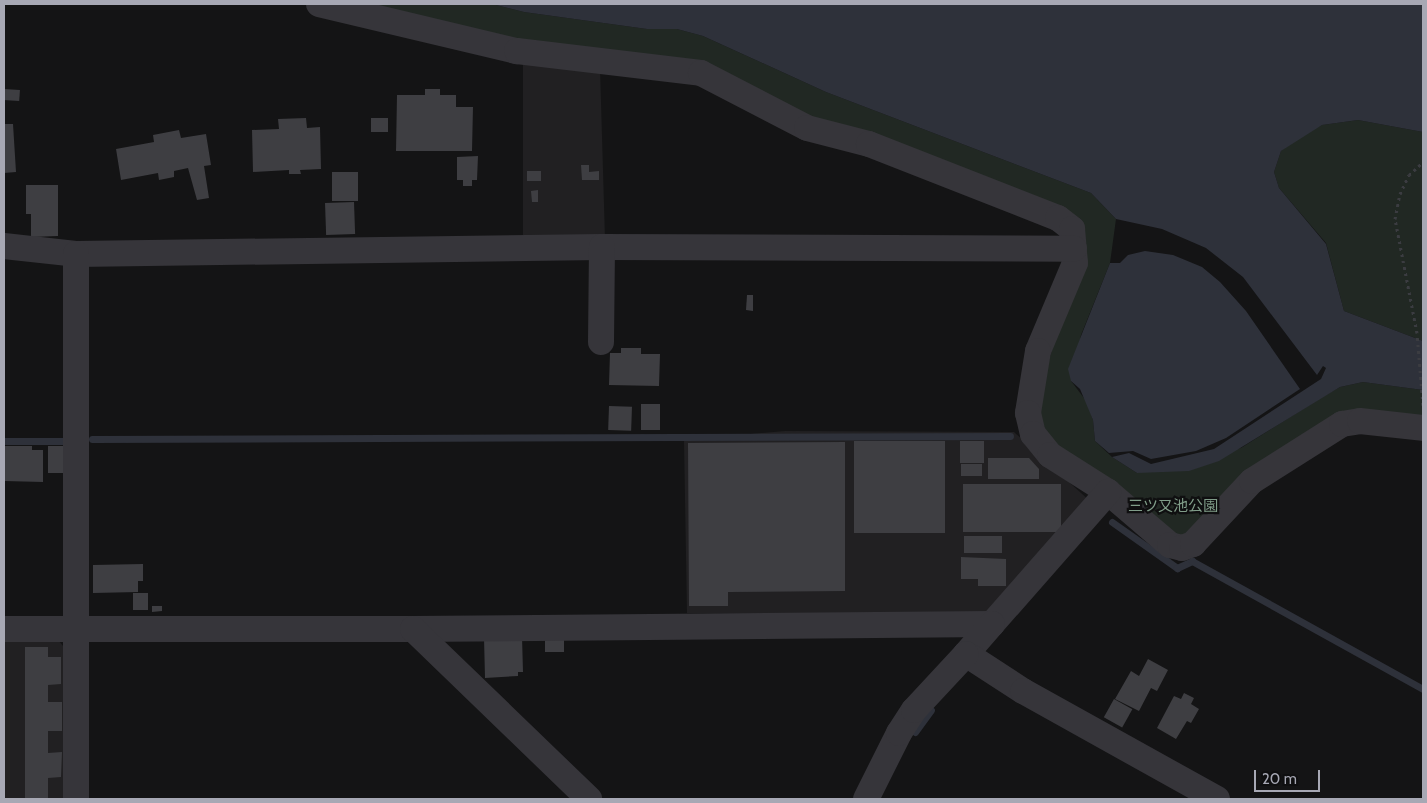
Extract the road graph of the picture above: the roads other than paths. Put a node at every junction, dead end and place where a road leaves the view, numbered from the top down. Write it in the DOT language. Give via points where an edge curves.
graph roads {
  1 [pos="319,4"];
  2 [pos="4,246"];
  3 [pos="602,247"];
  4 [pos="1074,249"];
  5 [pos="76,254"];
  6 [pos="601,342"];
  7 [pos="1423,428"];
  8 [pos="1108,492"];
  9 [pos="992,624"];
  10 [pos="4,629"];
  11 [pos="413,629"];
  12 [pos="75,630"];
  13 [pos="966,654"];
  14 [pos="76,799"];
  15 [pos="589,799"];
  16 [pos="866,799"];
  17 [pos="1217,799"];
  1 -- 4 [label="street" via="517,51 701,73 807,128 869,144 1041,210 1072,229"];
  2 -- 5 [label="street"];
  3 -- 4 [label="street"];
  3 -- 5 [label="street"];
  3 -- 6 [label="street"];
  4 -- 8 [label="street" via="1075,263 1038,351 1028,413 1034,434 1050,455"];
  5 -- 12 [label="street"];
  7 -- 8 [label="street" via="1360,421 1342,424 1252,481 1193,544 1182,548 1170,545"];
  8 -- 9 [label="street"];
  9 -- 11 [label="street"];
  9 -- 13 [label="street"];
  10 -- 12 [label="street"];
  11 -- 12 [label="street"];
  11 -- 15 [label="street"];
  12 -- 14 [label="street"];
  13 -- 16 [label="street" via="914,710"];
  13 -- 17 [label="street" via="1023,691"];
}
